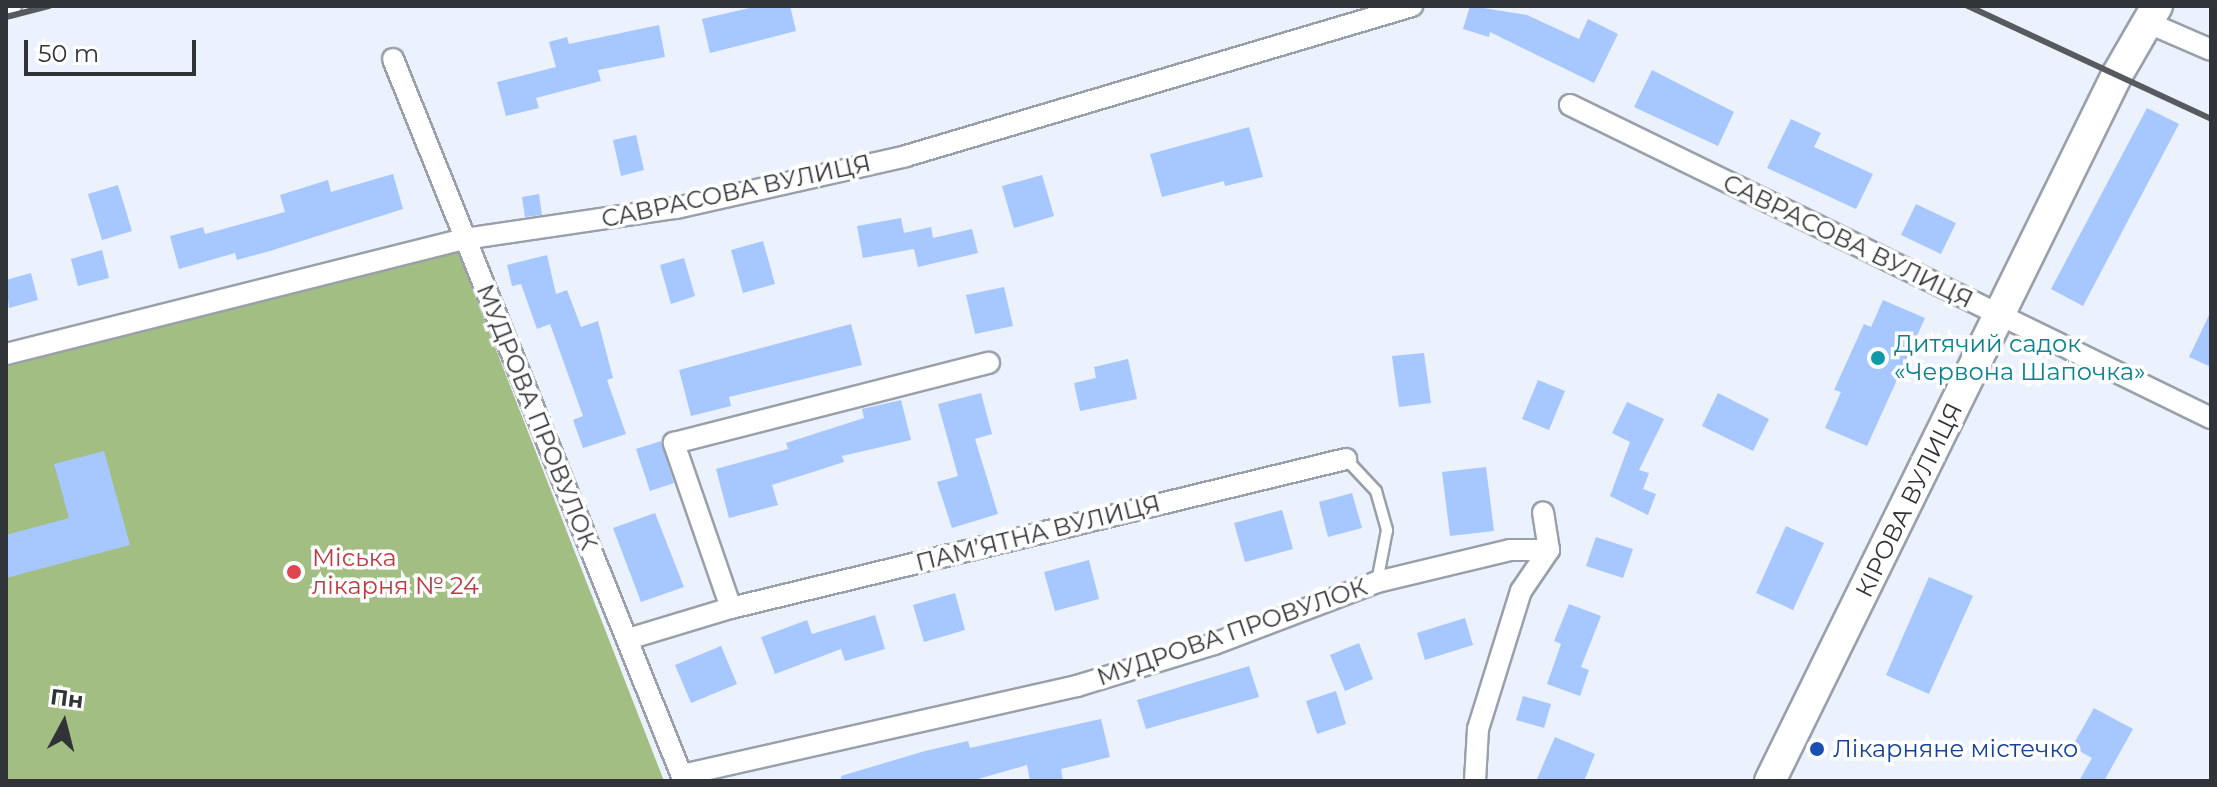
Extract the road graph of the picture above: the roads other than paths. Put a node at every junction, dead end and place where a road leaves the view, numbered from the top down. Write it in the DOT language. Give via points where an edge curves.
graph roads {
  1 [pos="1412,6"];
  2 [pos="2154,15"];
  3 [pos="2211,50"];
  4 [pos="393,59"];
  5 [pos="1570,105"];
  6 [pos="465,239"];
  7 [pos="2000,315"];
  8 [pos="6,354"];
  9 [pos="989,363"];
  10 [pos="2211,418"];
  11 [pos="1346,459"];
  12 [pos="1543,512"];
  13 [pos="1549,550"];
  14 [pos="1377,582"];
  15 [pos="731,608"];
  16 [pos="628,639"];
  17 [pos="683,778"];
  18 [pos="1475,781"];
  19 [pos="1770,781"];
  1 -- 6 [label="street, САВРАСОВА ВУЛИЦЯ" via="906,156 676,208"];
  2 -- 3 [label="street"];
  2 -- 7 [label="main road, КІРОВА ВУЛИЦЯ" via="2117,75"];
  4 -- 6 [label="street, МУДРОВА ПРОВУЛОК"];
  5 -- 7 [label="street, САВРАСОВА ВУЛИЦЯ"];
  6 -- 8 [label="street, САВРАСОВА ВУЛИЦЯ"];
  6 -- 16 [label="street, МУДРОВА ПРОВУЛОК"];
  7 -- 10 [label="street, САВРАСОВА ВУЛИЦЯ"];
  7 -- 19 [label="main road, КІРОВА ВУЛИЦЯ"];
  9 -- 15 [label="street" via="674,443"];
  11 -- 14 [label="lane" via="1376,491 1387,530"];
  11 -- 15 [label="street, ПАМ’ЯТНА ВУЛИЦЯ"];
  12 -- 13 [label="street"];
  13 -- 14 [label="street, МУДРОВА ПРОВУЛОК" via="1510,550"];
  13 -- 18 [label="street" via="1521,591 1478,729"];
  14 -- 17 [label="street, МУДРОВА ПРОВУЛОК" via="1214,644 1077,686"];
  15 -- 16 [label="street, ПАМ’ЯТНА ВУЛИЦЯ"];
  16 -- 17 [label="street, МУДРОВА ПРОВУЛОК"];
}
